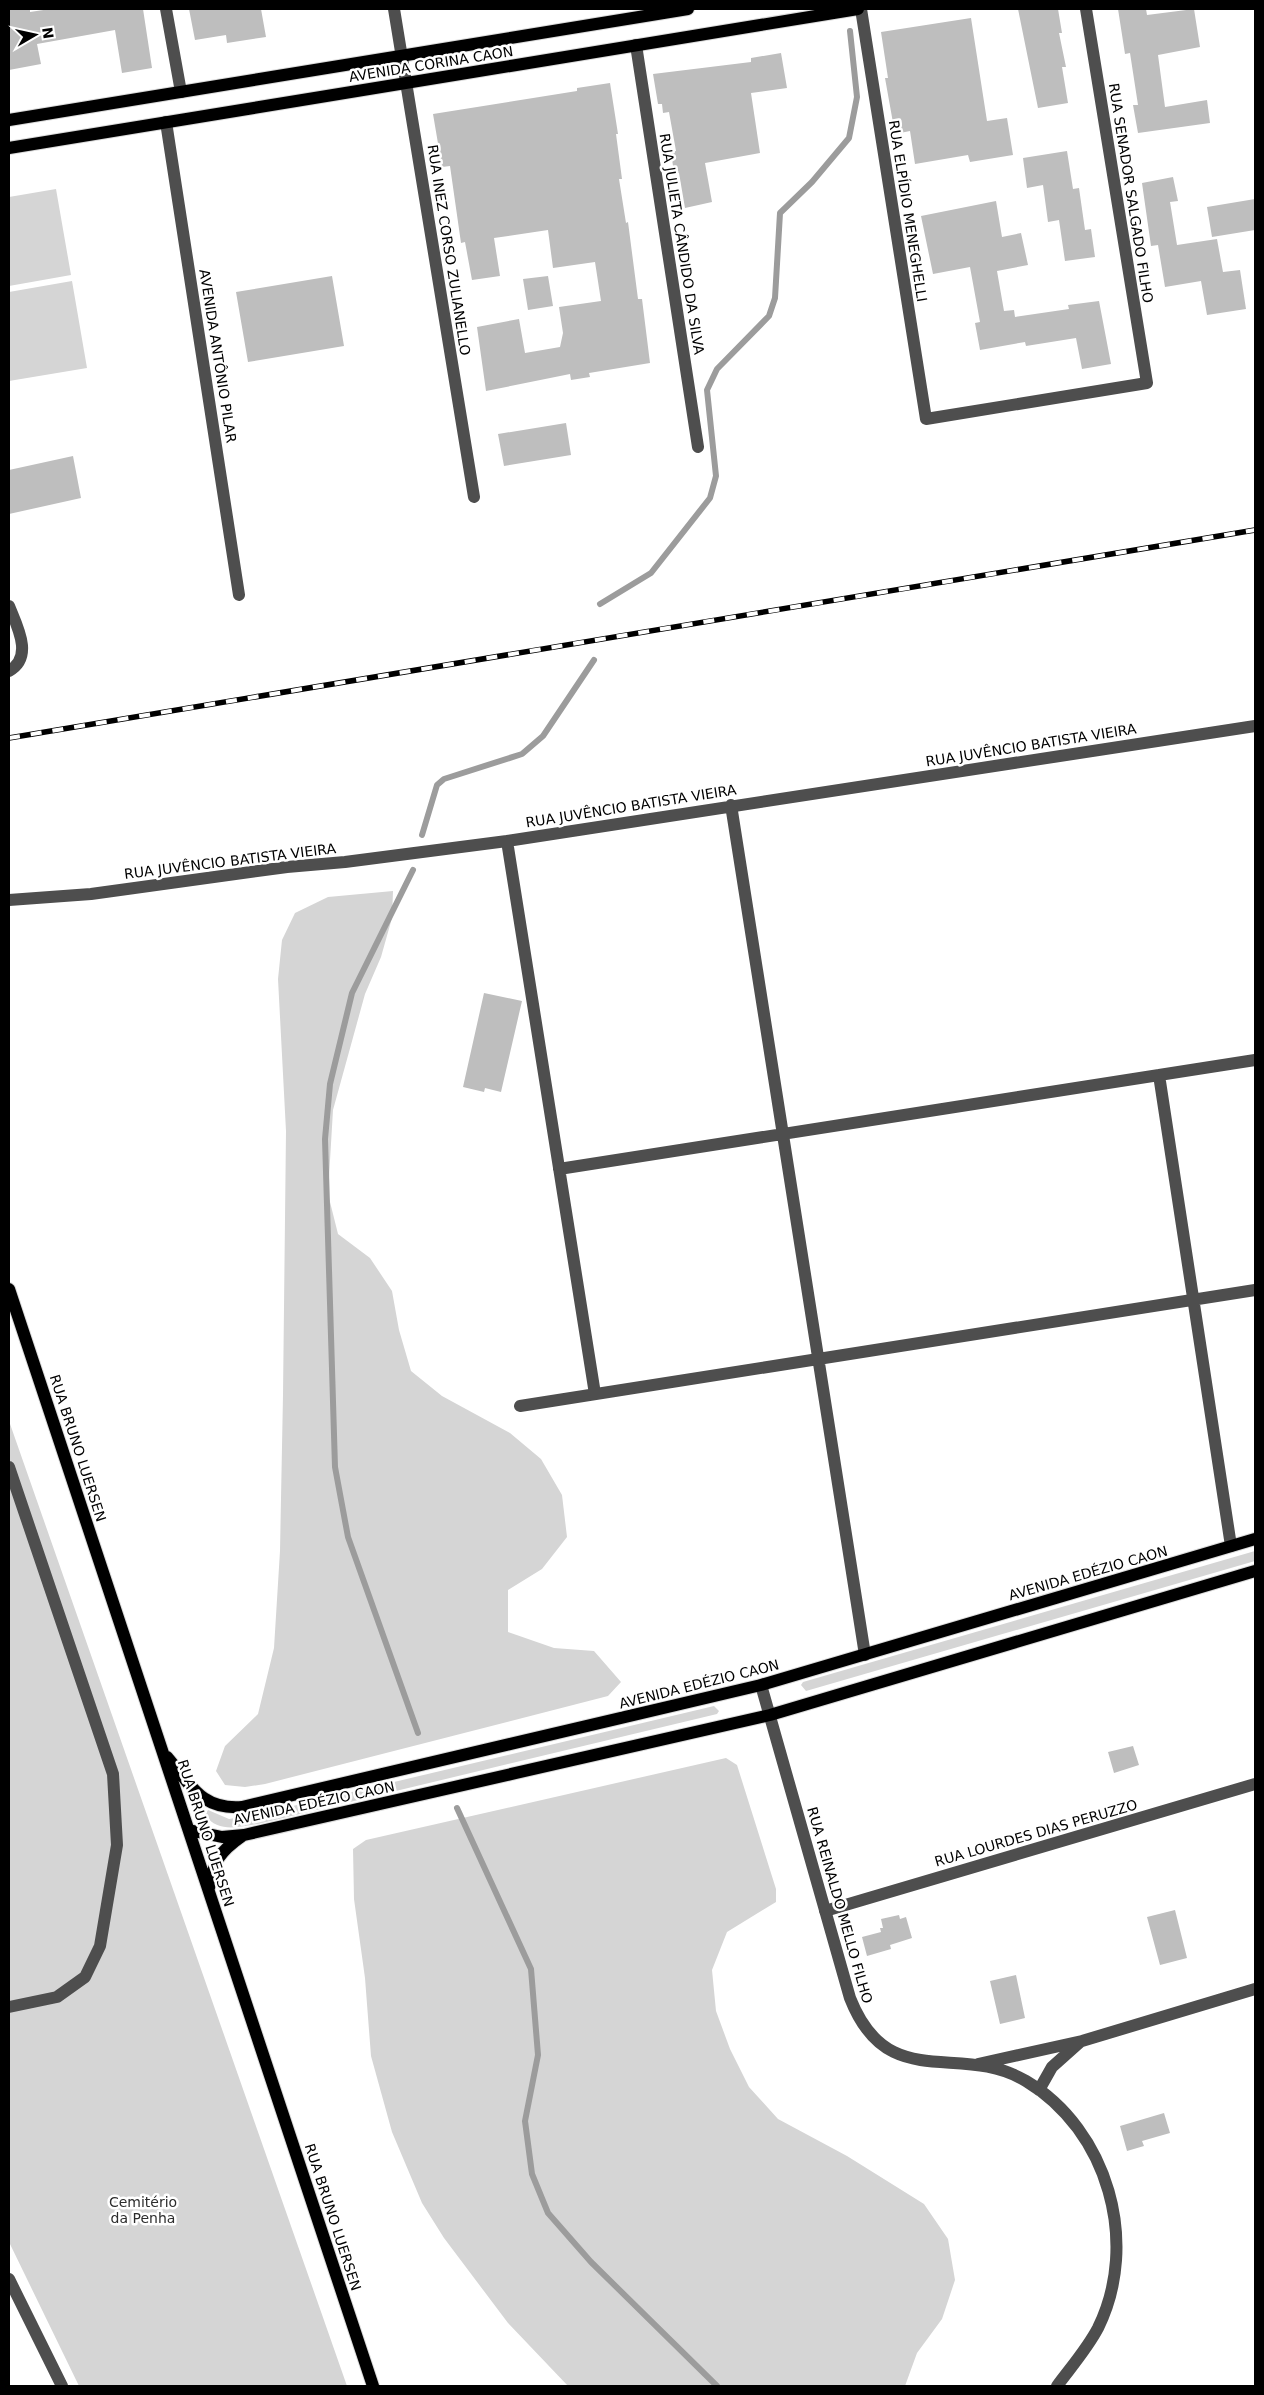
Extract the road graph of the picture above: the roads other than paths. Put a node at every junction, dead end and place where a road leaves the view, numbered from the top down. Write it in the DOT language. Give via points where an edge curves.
graph roads {
  1 [pos="166,9"];
  2 [pos="394,9"];
  3 [pos="688,9"];
  4 [pos="859,9"];
  5 [pos="1086,9"];
  6 [pos="630,13"];
  7 [pos="636,45"];
  8 [pos="402,56"];
  9 [pos="406,83"];
  10 [pos="181,92"];
  11 [pos="9,120"];
  12 [pos="166,122"];
  13 [pos="9,148"];
  14 [pos="1147,383"];
  15 [pos="698,446"];
  16 [pos="474,497"];
  17 [pos="239,595"];
  18 [pos="9,606"];
  19 [pos="9,672"];
  20 [pos="1255,726"];
  21 [pos="731,805"];
  22 [pos="508,841"];
  23 [pos="9,900"];
  24 [pos="1255,1060"];
  25 [pos="1159,1075"];
  26 [pos="783,1134"];
  27 [pos="559,1169"];
  28 [pos="9,1289"];
  29 [pos="1255,1290"];
  30 [pos="1194,1300"];
  31 [pos="818,1359"];
  32 [pos="596,1394"];
  33 [pos="520,1406"];
  34 [pos="9,1467"];
  35 [pos="1255,1539"];
  36 [pos="1232,1546"];
  37 [pos="1255,1571"];
  38 [pos="865,1655"];
  39 [pos="762,1685"];
  40 [pos="770,1715"];
  41 [pos="163,1752"];
  42 [pos="1255,1784"];
  43 [pos="189,1830"];
  44 [pos="244,1835"];
  45 [pos="208,1889"];
  46 [pos="825,1911"];
  47 [pos="1255,1989"];
  48 [pos="9,2008"];
  49 [pos="1082,2041"];
  50 [pos="970,2066"];
  51 [pos="1039,2090"];
  52 [pos="9,2279"];
  53 [pos="62,2386"];
  54 [pos="373,2386"];
  55 [pos="1056,2386"];
  1 -- 10 [label="street"];
  2 -- 8 [label="street, RUA INEZ CORSO ZULIANELLO"];
  3 -- 6 [label="main road, AVENIDA CORINA CAON"];
  4 -- 7 [label="main road, AVENIDA CORINA CAON"];
  4 -- 14 [label="street, RUA ELPÍDIO MENEGHELLI" via="926,419"];
  5 -- 14 [label="street, RUA SENADOR SALGADO FILHO"];
  6 -- 8 [label="main road, AVENIDA CORINA CAON"];
  7 -- 9 [label="main road, AVENIDA CORINA CAON"];
  7 -- 15 [label="street, RUA JULIETA CÂNDIDO DA SILVA"];
  8 -- 9 [label="street, RUA INEZ CORSO ZULIANELLO"];
  8 -- 10 [label="main road, AVENIDA CORINA CAON"];
  9 -- 12 [label="main road, AVENIDA CORINA CAON"];
  9 -- 16 [label="street, RUA INEZ CORSO ZULIANELLO"];
  10 -- 11 [label="main road, AVENIDA CORINA CAON"];
  12 -- 13 [label="main road, AVENIDA CORINA CAON"];
  12 -- 17 [label="street, AVENIDA ANTÔNIO PILAR"];
  18 -- 19 [label="street" via="23,640 22,654"];
  20 -- 21 [label="street, RUA JUVÊNCIO BATISTA VIEIRA"];
  21 -- 22 [label="street, RUA JUVÊNCIO BATISTA VIEIRA"];
  21 -- 26 [label="street"];
  22 -- 23 [label="street, RUA JUVÊNCIO BATISTA VIEIRA" via="91,894"];
  22 -- 27 [label="street"];
  24 -- 25 [label="street"];
  25 -- 26 [label="street"];
  25 -- 30 [label="street"];
  26 -- 27 [label="street"];
  26 -- 31 [label="street"];
  27 -- 32 [label="street"];
  28 -- 41 [label="main road, RUA BRUNO LUERSEN"];
  29 -- 30 [label="street"];
  30 -- 31 [label="street"];
  30 -- 36 [label="street"];
  31 -- 32 [label="street"];
  31 -- 38 [label="street"];
  32 -- 33 [label="street"];
  34 -- 48 [label="street" via="113,1774 117,1844 100,1946 85,1977 57,1997"];
  35 -- 36 [label="main road, AVENIDA EDÉZIO CAON"];
  36 -- 38 [label="main road, AVENIDA EDÉZIO CAON"];
  37 -- 40 [label="main road, AVENIDA EDÉZIO CAON"];
  38 -- 39 [label="main road, AVENIDA EDÉZIO CAON"];
  39 -- 40 [label="street, RUA REINALDO MELLO FILHO"];
  39 -- 41 [label="main road, AVENIDA EDÉZIO CAON" via="242,1807 227,1808 204,1800"];
  40 -- 44 [label="main road, AVENIDA EDÉZIO CAON"];
  40 -- 46 [label="street, RUA REINALDO MELLO FILHO"];
  41 -- 43 [label="main road, RUA BRUNO LUERSEN"];
  42 -- 46 [label="street, RUA LOURDES DIAS PERUZZO"];
  43 -- 44 [label="main road, AVENIDA EDÉZIO CAON" via="222,1837"];
  43 -- 45 [label="main road, RUA BRUNO LUERSEN"];
  44 -- 45 [label="main road" via="224,1849 213,1866"];
  45 -- 54 [label="main road, RUA BRUNO LUERSEN"];
  46 -- 50 [label="street, RUA REINALDO MELLO FILHO" via="850,1998 859,2020 871,2036 886,2049 908,2058"];
  47 -- 49 [label="street"];
  49 -- 50 [label="street"];
  49 -- 51 [label="street" via="1052,2067"];
  50 -- 51 [label="street, RUA REINALDO MELLO FILHO" via="1002,2071 1025,2080"];
  51 -- 55 [label="street, RUA REINALDO MELLO FILHO" via="1066,2113 1088,2143 1104,2174 1118,2240 1115,2269 1099,2327 1084,2352"];
  52 -- 53 [label="street"];
}
